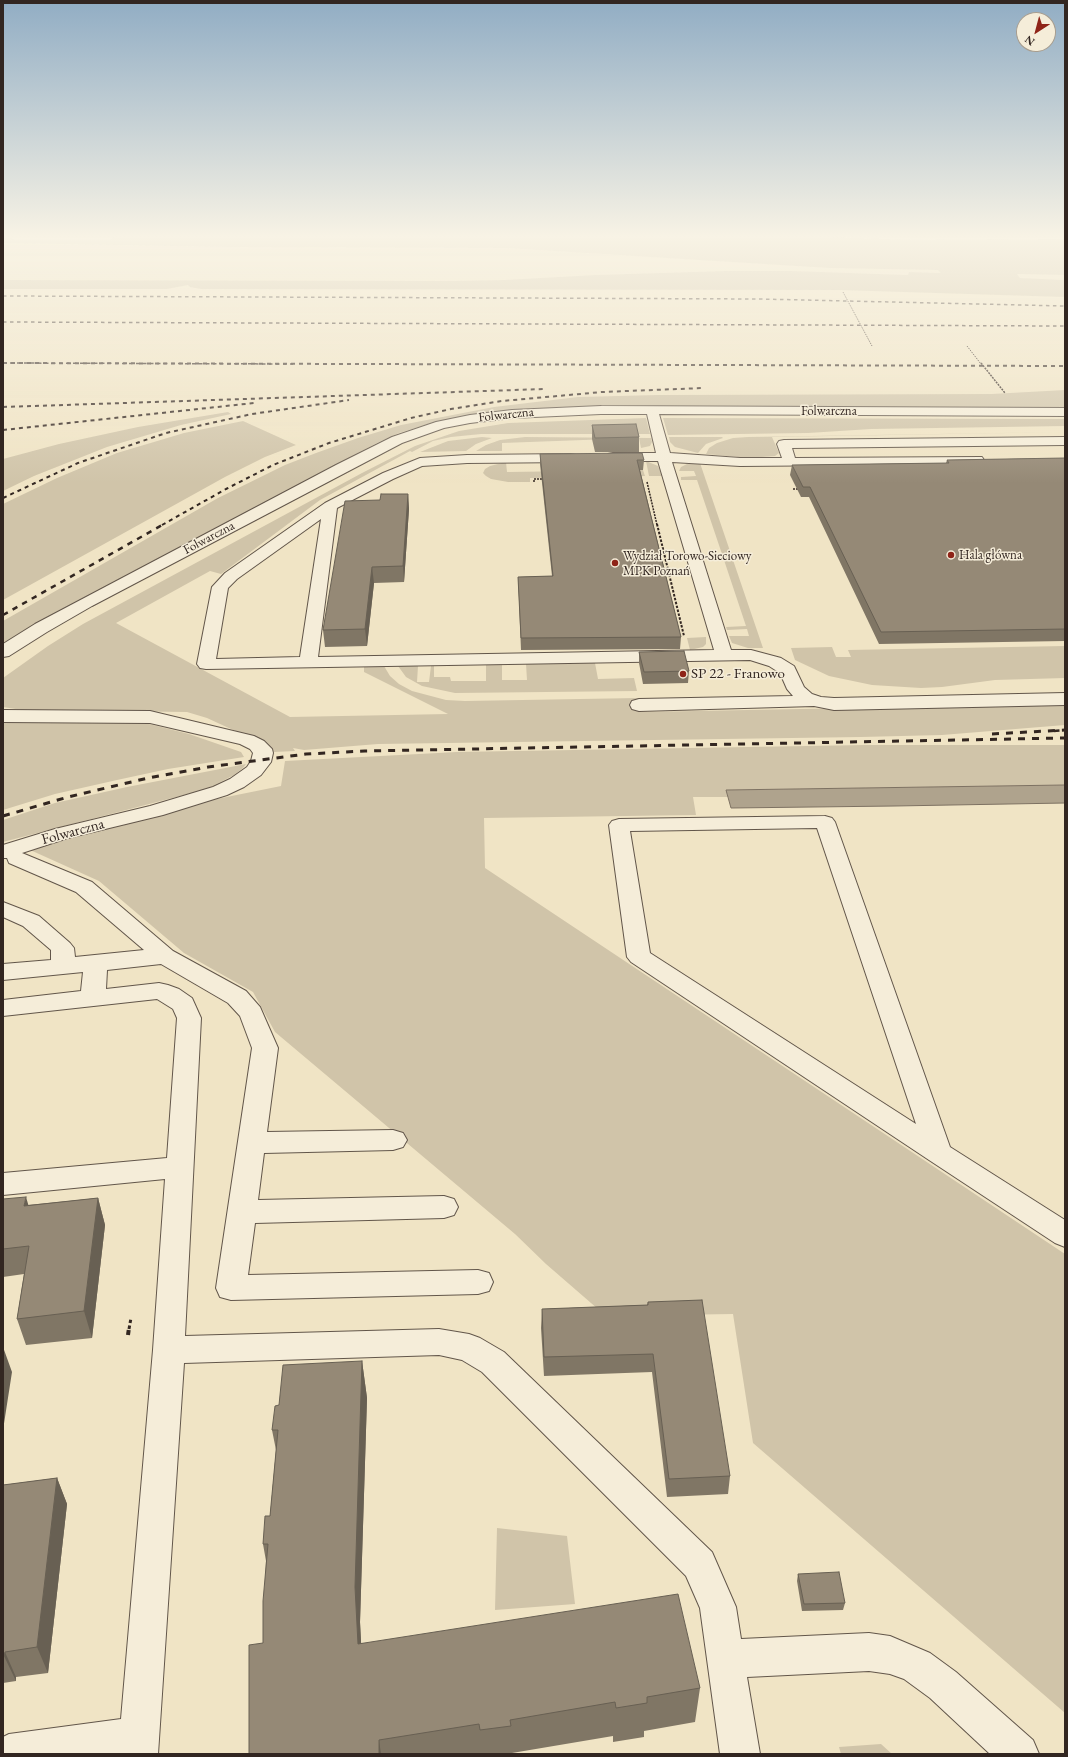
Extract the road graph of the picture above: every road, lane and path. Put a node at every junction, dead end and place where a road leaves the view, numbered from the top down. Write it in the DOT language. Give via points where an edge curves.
graph roads {
  1 [pos="857,319"];
  2 [pos="872,346"];
  3 [pos="967,346"];
  4 [pos="1002,389"];
  5 [pos="652,410"];
  6 [pos="1065,412"];
  7 [pos="1065,441"];
  8 [pos="664,457"];
  9 [pos="585,458"];
  10 [pos="601,458"];
  11 [pos="990,459"];
  12 [pos="790,462"];
  13 [pos="646,477"];
  14 [pos="550,479"];
  15 [pos="534,482"];
  16 [pos="793,489"];
  17 [pos="800,489"];
  18 [pos="330,506"];
  19 [pos="686,642"];
  20 [pos="3,652"];
  21 [pos="724,655"];
  22 [pos="308,662"];
  23 [pos="1065,699"];
  24 [pos="814,701"];
  25 [pos="639,705"];
  26 [pos="3,716"];
  27 [pos="10,855"];
  28 [pos="3,909"];
  29 [pos="165,956"];
  30 [pos="96,963"];
  31 [pos="64,966"];
  32 [pos="3,972"];
  33 [pos="93,998"];
  34 [pos="3,1008"];
  35 [pos="393,1140"];
  36 [pos="252,1143"];
  37 [pos="939,1152"];
  38 [pos="180,1167"];
  39 [pos="3,1184"];
  40 [pos="444,1207"];
  41 [pos="242,1212"];
  42 [pos="1065,1235"];
  43 [pos="478,1282"];
  44 [pos="131,1318"];
  45 [pos="128,1336"];
  46 [pos="169,1350"];
  47 [pos="726,1659"];
  48 [pos="138,1745"];
  49 [pos="9,1754"];
  50 [pos="740,1754"];
  51 [pos="1019,1754"];
  1 -- 2 [label="path"];
  3 -- 4 [label="path"];
  5 -- 6 [label="street, Folwarczna"];
  5 -- 8 [label="street"];
  5 -- 20 [label="street, Folwarczna" via="499,415 441,425 405,436 80,607"];
  7 -- 12 [label="street" via="784,444"];
  8 -- 10 [label="street"];
  8 -- 12 [label="street"];
  8 -- 21 [label="street"];
  9 -- 18 [label="street" via="420,462"];
  11 -- 12 [label="street"];
  13 -- 19 [label="path"];
  14 -- 15 [label="path" via="534,479"];
  16 -- 17 [label="path"];
  18 -- 22 [label="street"];
  18 -- 22 [label="street" via="231,576 220,587 206,664"];
  21 -- 22 [label="street"];
  21 -- 24 [label="street" via="751,655 774,662 788,670 799,692"];
  23 -- 24 [label="street" via="834,704"];
  24 -- 25 [label="street"];
  26 -- 27 [label="street, Folwarczna" via="150,716 247,740 257,744 263,753 261,762 254,771 220,791 156,811 62,833"];
  27 -- 29 [label="street" via="84,887"];
  28 -- 31 [label="street" via="31,921 62,948"];
  29 -- 30 [label="street"];
  29 -- 36 [label="street" via="237,997 251,1013 265,1048"];
  30 -- 31 [label="street"];
  30 -- 33 [label="street"];
  31 -- 32 [label="street"];
  33 -- 34 [label="street"];
  33 -- 38 [label="street" via="159,992 170,995 183,1004 189,1018"];
  35 -- 36 [label="street"];
  36 -- 41 [label="street"];
  37 -- 37 [label="street" via="825,822 620,825 638,956"];
  37 -- 42 [label="street"];
  38 -- 39 [label="street"];
  38 -- 46 [label="street"];
  40 -- 41 [label="street"];
  41 -- 43 [label="street" via="231,1288"];
  44 -- 45 [label="path"];
  46 -- 47 [label="street" via="439,1342 469,1348 493,1362 698,1564 718,1607"];
  46 -- 48 [label="street"];
  47 -- 50 [label="street"];
  47 -- 51 [label="street" via="869,1652 890,1655 917,1666 943,1685"];
  48 -- 49 [label="street"];
}
